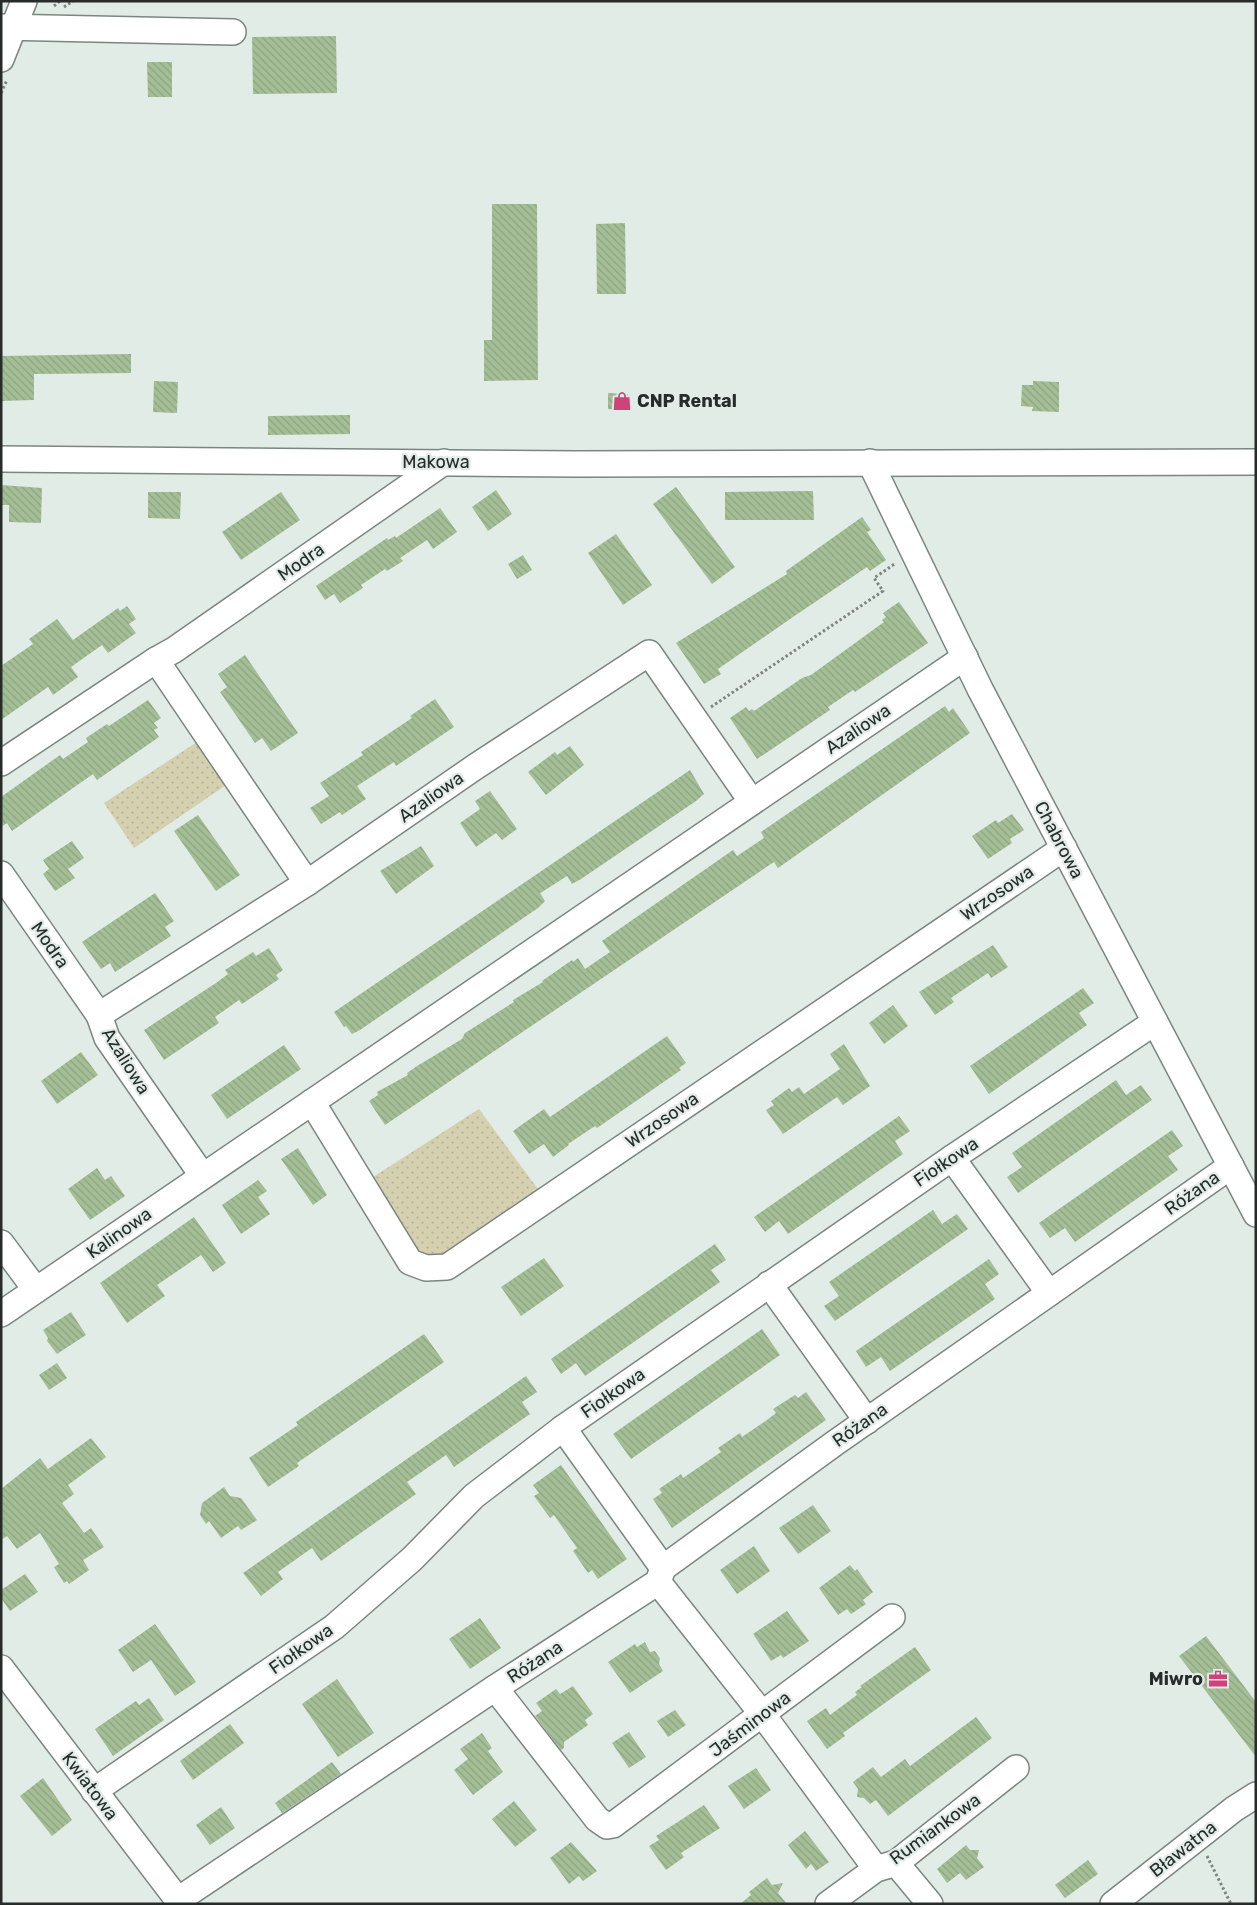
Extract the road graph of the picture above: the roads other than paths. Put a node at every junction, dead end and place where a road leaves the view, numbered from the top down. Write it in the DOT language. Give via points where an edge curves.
graph roads {
  1 [pos="24,1"];
  2 [pos="7,28"];
  3 [pos="233,32"];
  4 [pos="1,59"];
  5 [pos="1,459"];
  6 [pos="444,462"];
  7 [pos="870,462"];
  8 [pos="1256,462"];
  9 [pos="965,657"];
  10 [pos="156,660"];
  11 [pos="1,763"];
  12 [pos="752,802"];
  13 [pos="1064,848"];
  14 [pos="1,874"];
  15 [pos="307,883"];
  16 [pos="99,1015"];
  17 [pos="1154,1022"];
  18 [pos="312,1102"];
  19 [pos="952,1158"];
  20 [pos="1231,1166"];
  21 [pos="202,1175"];
  22 [pos="1256,1214"];
  23 [pos="1,1243"];
  24 [pos="769,1284"];
  25 [pos="36,1290"];
  26 [pos="1049,1293"];
  27 [pos="1,1314"];
  28 [pos="866,1421"];
  29 [pos="563,1428"];
  30 [pos="661,1575"];
  31 [pos="892,1617"];
  32 [pos="1,1668"];
  33 [pos="495,1688"];
  34 [pos="763,1715"];
  35 [pos="1016,1768"];
  36 [pos="94,1791"];
  37 [pos="1256,1796"];
  38 [pos="607,1826"];
  39 [pos="886,1866"];
  40 [pos="179,1902"];
  41 [pos="828,1904"];
  42 [pos="930,1904"];
  43 [pos="1112,1904"];
  1 -- 2 [label="street"];
  2 -- 3 [label="street"];
  2 -- 4 [label="street"];
  5 -- 6 [label="street, Makowa"];
  6 -- 7 [label="street, Makowa"];
  6 -- 10 [label="street, Modra"];
  7 -- 8 [label="street, Makowa"];
  7 -- 9 [label="street, Chabrowa"];
  9 -- 12 [label="street, Azaliowa"];
  9 -- 13 [label="street, Chabrowa"];
  10 -- 11 [label="street, Modra"];
  10 -- 15 [label="street"];
  12 -- 15 [label="street, Azaliowa" via="648,653"];
  12 -- 18 [label="street, Azaliowa"];
  13 -- 17 [label="street, Chabrowa"];
  13 -- 18 [label="street, Wrzosowa" via="447,1267 426,1268 410,1262"];
  14 -- 16 [label="street, Modra"];
  15 -- 16 [label="street, Azaliowa"];
  16 -- 21 [label="street, Azaliowa" via="107,1038"];
  17 -- 19 [label="street, Fiołkowa"];
  17 -- 20 [label="street, Chabrowa"];
  18 -- 21 [label="street, Azaliowa"];
  19 -- 24 [label="street, Fiołkowa"];
  19 -- 26 [label="street"];
  20 -- 22 [label="street, Chabrowa"];
  20 -- 26 [label="street, Różana"];
  21 -- 25 [label="street, Kalinowa"];
  23 -- 25 [label="street"];
  24 -- 28 [label="street"];
  24 -- 29 [label="street, Fiołkowa"];
  25 -- 27 [label="street, Kalinowa"];
  26 -- 28 [label="street, Różana"];
  28 -- 30 [label="street, Różana"];
  29 -- 30 [label="street"];
  29 -- 36 [label="street, Fiołkowa" via="474,1496 412,1559 334,1627"];
  30 -- 33 [label="street, Różana"];
  30 -- 34 [label="street"];
  31 -- 34 [label="street, Jaśminowa"];
  32 -- 36 [label="street, Kwiatowa"];
  33 -- 38 [label="street, Różana" via="597,1818"];
  33 -- 40 [label="street, Różana"];
  34 -- 38 [label="street, Jaśminowa" via="614,1825"];
  34 -- 39 [label="street"];
  35 -- 39 [label="street, Rumiankowa"];
  36 -- 40 [label="street, Kwiatowa"];
  37 -- 43 [label="street, Bławatna"];
  39 -- 41 [label="street, Rumiankowa"];
  39 -- 42 [label="street"];
}
